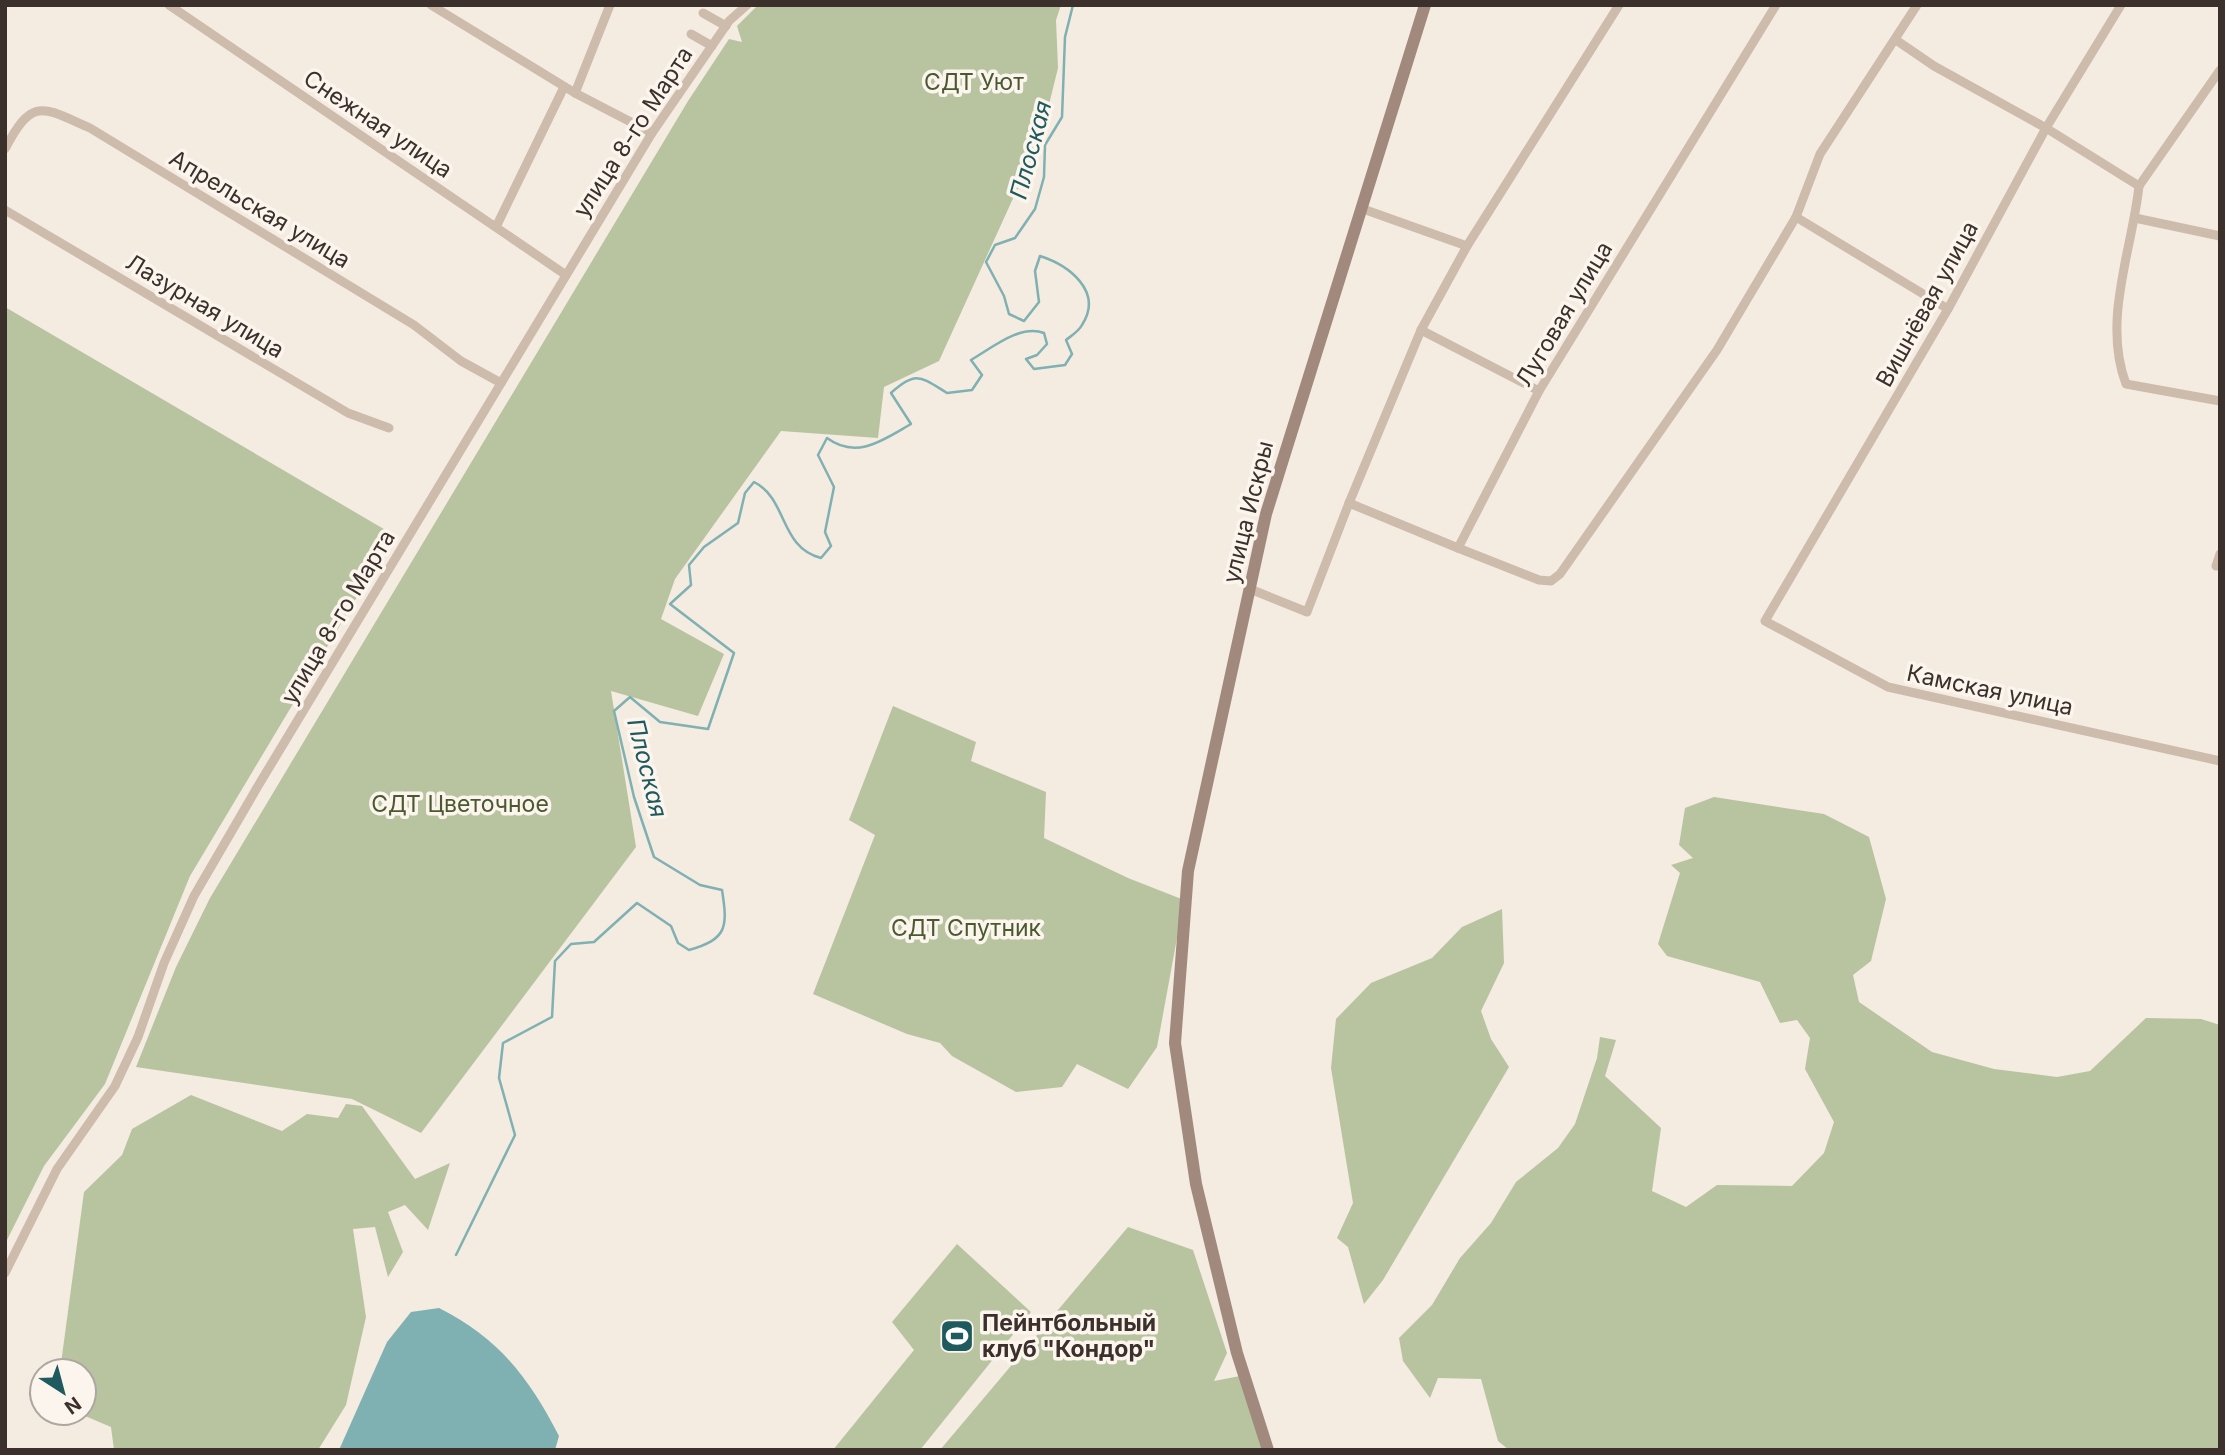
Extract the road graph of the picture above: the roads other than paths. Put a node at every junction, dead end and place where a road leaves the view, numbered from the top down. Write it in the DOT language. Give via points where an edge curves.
graph roads {
  1 [pos="169,5"];
  2 [pos="431,5"];
  3 [pos="610,5"];
  4 [pos="747,5"];
  5 [pos="1425,5"];
  6 [pos="1619,5"];
  7 [pos="1776,5"];
  8 [pos="1917,5"];
  9 [pos="2121,5"];
  10 [pos="703,13"];
  11 [pos="726,26"];
  12 [pos="691,34"];
  13 [pos="1896,40"];
  14 [pos="712,46"];
  15 [pos="2220,70"];
  16 [pos="564,87"];
  17 [pos="575,93"];
  18 [pos="2046,128"];
  19 [pos="652,133"];
  20 [pos="5,149"];
  21 [pos="2139,186"];
  22 [pos="5,209"];
  23 [pos="1363,209"];
  24 [pos="1796,217"];
  25 [pos="2135,218"];
  26 [pos="496,227"];
  27 [pos="2220,236"];
  28 [pos="1467,246"];
  29 [pos="566,275"];
  30 [pos="1948,309"];
  31 [pos="1421,330"];
  32 [pos="501,383"];
  33 [pos="1539,391"];
  34 [pos="2220,401"];
  35 [pos="389,428"];
  36 [pos="1349,503"];
  37 [pos="1458,548"];
  38 [pos="2220,554"];
  39 [pos="2218,566"];
  40 [pos="1250,589"];
  41 [pos="1765,621"];
  42 [pos="2220,761"];
  43 [pos="5,1273"];
  44 [pos="1268,1450"];
  1 -- 26 [label="street, Снежная улица"];
  2 -- 16 [label="street"];
  3 -- 17 [label="street"];
  4 -- 11 [label="street, улица 8-го Марта"];
  5 -- 23 [label="main road, улица Искры"];
  6 -- 28 [label="street"];
  7 -- 33 [label="street, Луговая улица"];
  8 -- 13 [label="street"];
  9 -- 18 [label="street, Вишнёвая улица"];
  10 -- 11 [label="street"];
  11 -- 14 [label="street, улица 8-го Марта"];
  12 -- 14 [label="street"];
  13 -- 18 [label="street"];
  13 -- 24 [label="street" via="1855,95 1820,154"];
  14 -- 19 [label="street, улица 8-го Марта"];
  15 -- 21 [label="street"];
  16 -- 17 [label="street"];
  16 -- 26 [label="street"];
  17 -- 19 [label="street"];
  18 -- 21 [label="street"];
  18 -- 30 [label="street, Вишнёвая улица"];
  19 -- 29 [label="street, улица 8-го Марта"];
  20 -- 32 [label="street, Апрельская улица" via="31,112 47,109 90,128"];
  21 -- 25 [label="street"];
  22 -- 35 [label="street, Лазурная улица" via="348,413"];
  23 -- 28 [label="street"];
  23 -- 40 [label="main road, улица Искры" via="1301,393"];
  24 -- 30 [label="street"];
  24 -- 37 [label="street" via="1717,350 1560,574 1551,581 1539,580"];
  25 -- 27 [label="street"];
  25 -- 34 [label="street" via="2116,332 2118,364 2126,384"];
  26 -- 29 [label="street, Снежная улица"];
  28 -- 31 [label="street"];
  29 -- 32 [label="street, улица 8-го Марта"];
  30 -- 41 [label="street, Вишнёвая улица"];
  31 -- 33 [label="street"];
  31 -- 36 [label="street"];
  32 -- 43 [label="street, улица 8-го Марта" via="194,896 115,1086 57,1169"];
  33 -- 37 [label="street, Луговая улица"];
  36 -- 37 [label="street"];
  36 -- 40 [label="street" via="1307,612"];
  38 -- 39 [label="street"];
  40 -- 44 [label="main road, улица Искры" via="1188,871 1175,1043 1199,1194 1237,1353"];
  41 -- 42 [label="street, Камская улица" via="1888,687"];
}
